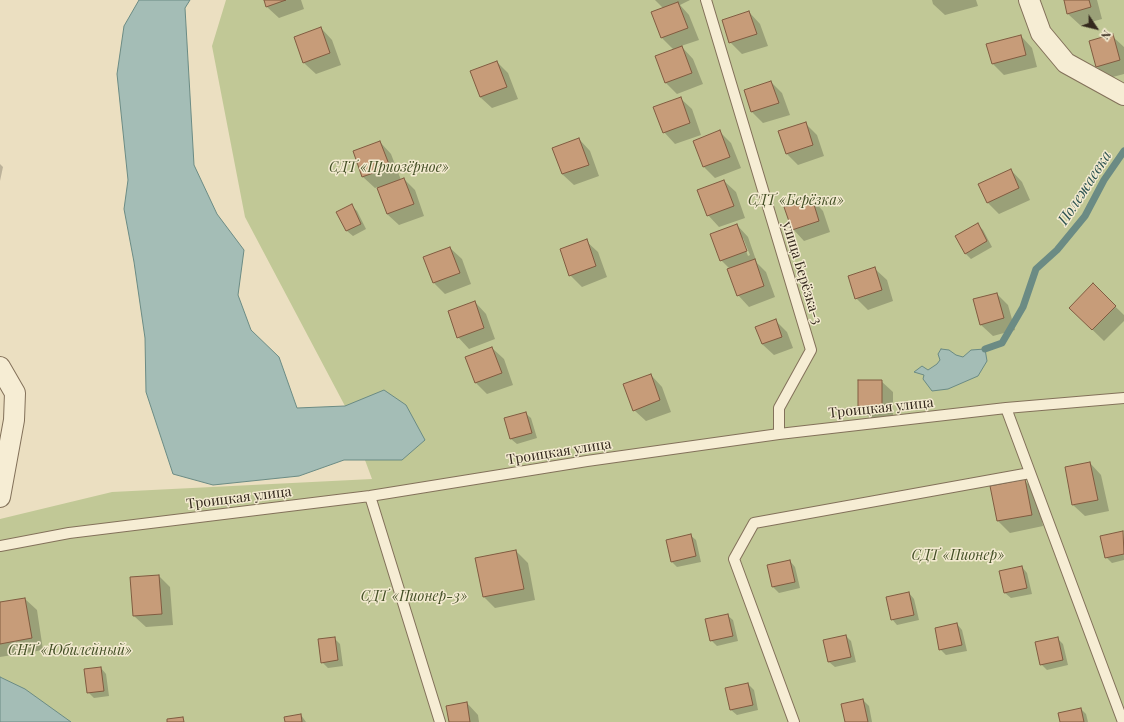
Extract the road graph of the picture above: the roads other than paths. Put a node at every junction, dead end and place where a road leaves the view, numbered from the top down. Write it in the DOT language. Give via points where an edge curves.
graph roads {
  1 [pos="706,0"];
  2 [pos="1029,0"];
  3 [pos="1124,94"];
  4 [pos="0,367"];
  5 [pos="1124,398"];
  6 [pos="1006,408"];
  7 [pos="779,434"];
  8 [pos="1030,473"];
  9 [pos="370,496"];
  10 [pos="0,497"];
  11 [pos="0,546"];
  12 [pos="440,722"];
  13 [pos="794,722"];
  14 [pos="1123,722"];
  1 -- 7 [label="lane, улица Берёзка-3" via="810,350 779,408"];
  2 -- 3 [label="street" via="1041,33 1066,63"];
  4 -- 10 [label="street" via="15,393 14,420"];
  5 -- 6 [label="lane, Троицкая улица"];
  6 -- 7 [label="lane, Троицкая улица"];
  6 -- 8 [label="lane"];
  7 -- 9 [label="lane, Троицкая улица" via="587,461"];
  8 -- 13 [label="lane" via="754,523 734,559"];
  8 -- 14 [label="lane"];
  9 -- 11 [label="lane, Троицкая улица" via="69,533"];
  9 -- 12 [label="lane"];
}
